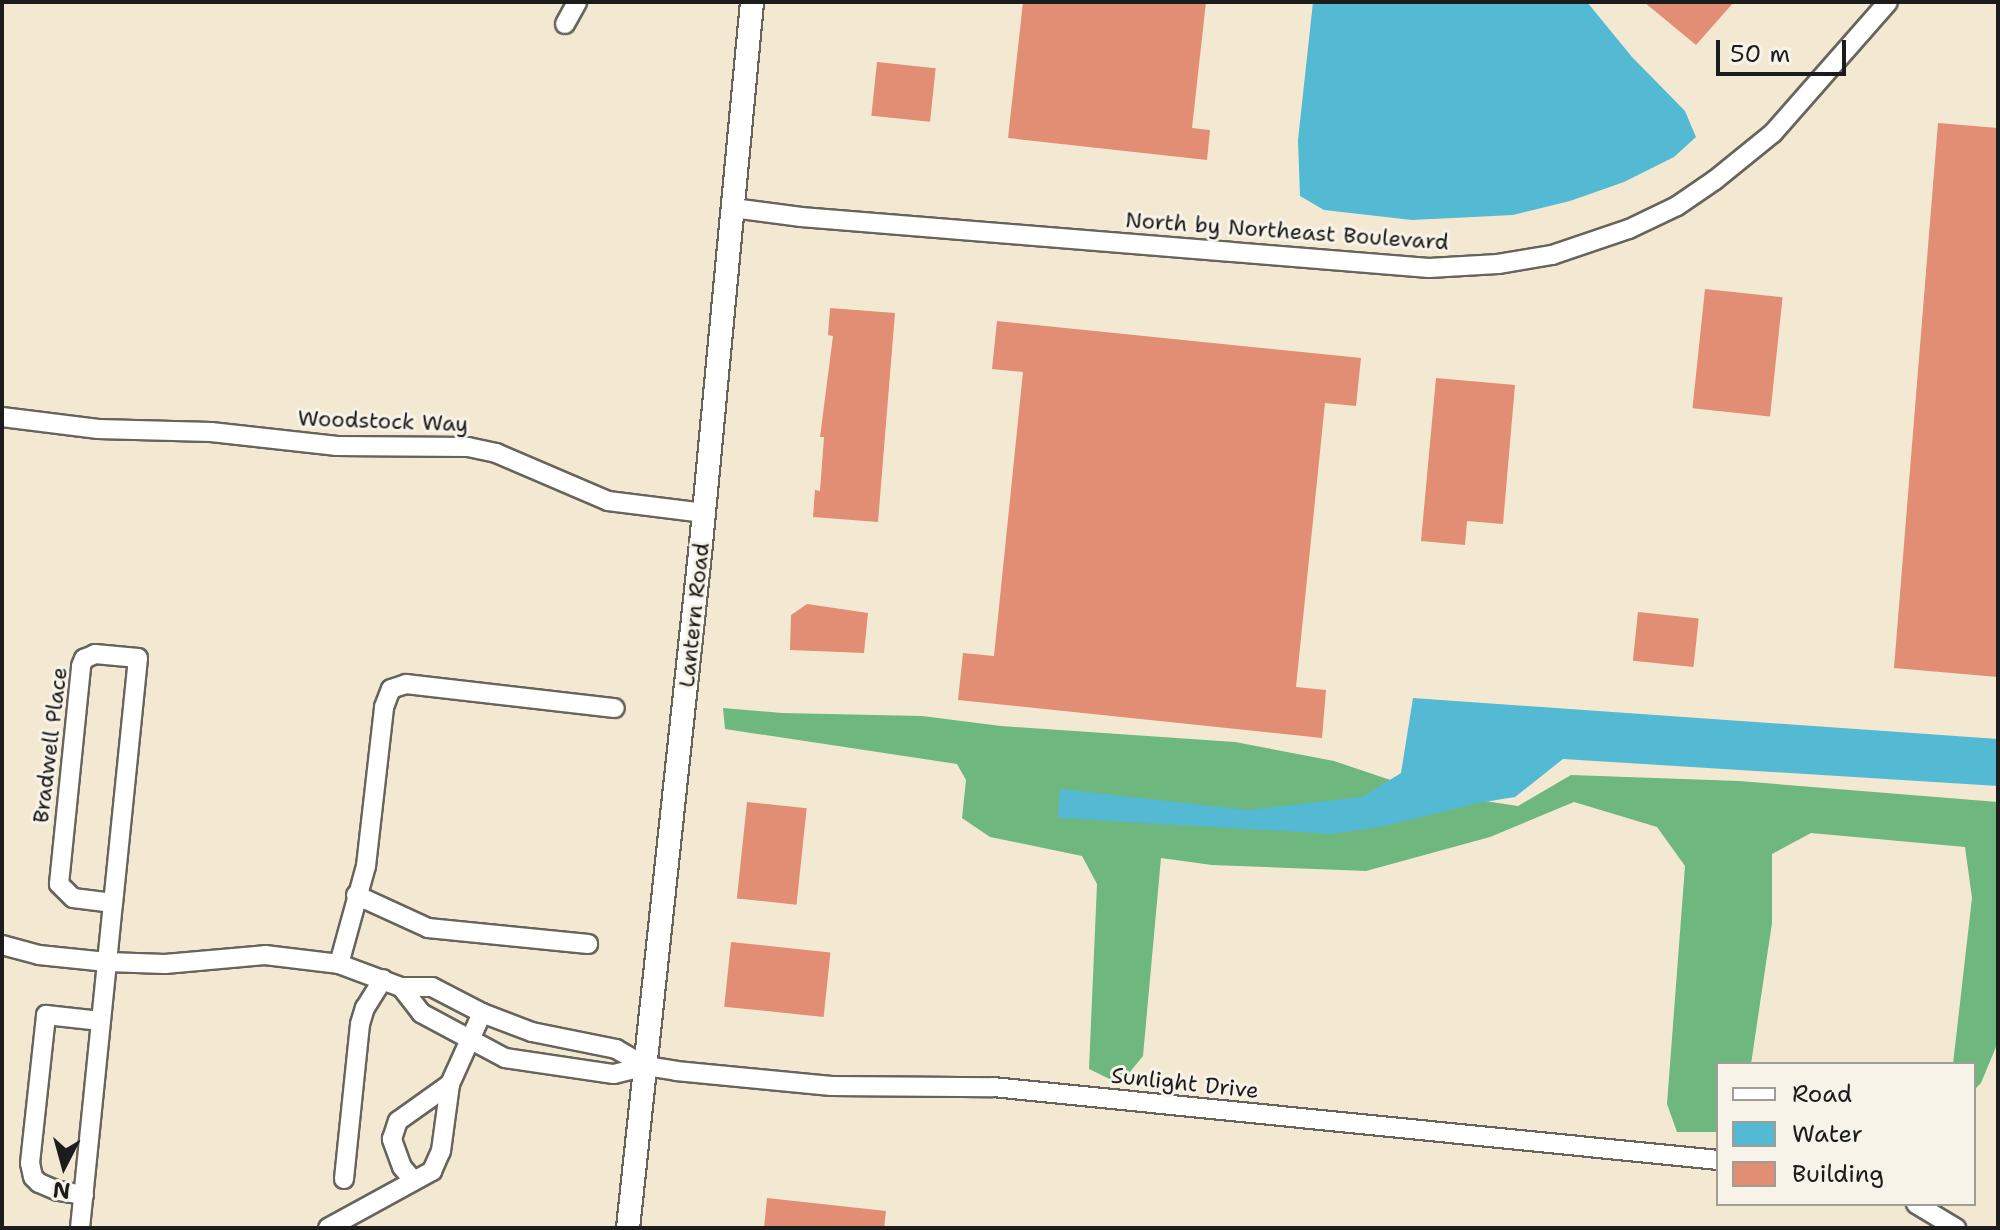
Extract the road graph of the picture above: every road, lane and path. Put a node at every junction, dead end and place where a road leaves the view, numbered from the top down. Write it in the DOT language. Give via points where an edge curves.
graph roads {
  1 [pos="577,2"];
  2 [pos="752,2"];
  3 [pos="1888,2"];
  4 [pos="565,24"];
  5 [pos="733,208"];
  6 [pos="2,417"];
  7 [pos="704,513"];
  8 [pos="615,708"];
  9 [pos="356,895"];
  10 [pos="113,903"];
  11 [pos="588,944"];
  12 [pos="2,945"];
  13 [pos="107,962"];
  14 [pos="339,964"];
  15 [pos="383,979"];
  16 [pos="401,987"];
  17 [pos="482,1013"];
  18 [pos="101,1021"];
  19 [pos="469,1041"];
  20 [pos="646,1066"];
  21 [pos="450,1084"];
  22 [pos="1716,1160"];
  23 [pos="344,1179"];
  24 [pos="413,1180"];
  25 [pos="84,1195"];
  26 [pos="1919,1206"];
  27 [pos="80,1228"];
  28 [pos="328,1228"];
  29 [pos="628,1228"];
  30 [pos="1956,1228"];
  1 -- 4 [label="street"];
  2 -- 5 [label="street, Lantern Road"];
  3 -- 5 [label="street, North by Northeast Boulevard" via="1773,133 1715,180 1629,229 1552,255 1429,268"];
  5 -- 7 [label="street, Lantern Road"];
  6 -- 7 [label="street, Woodstock Way" via="337,446 468,447 496,453 608,501"];
  7 -- 20 [label="street, Lantern Road"];
  8 -- 9 [label="street" via="406,684 391,689 384,707 366,866"];
  9 -- 11 [label="street" via="428,928"];
  9 -- 14 [label="street"];
  10 -- 10 [label="street, Bradwell Place" via="138,658 95,654 81,666 59,884 73,898"];
  10 -- 13 [label="street, Bradwell Place"];
  12 -- 13 [label="street"];
  13 -- 14 [label="street" via="177,963 265,955"];
  13 -- 18 [label="street, Bradwell Place"];
  14 -- 15 [label="street"];
  15 -- 16 [label="street"];
  15 -- 23 [label="street" via="360,1024"];
  16 -- 17 [label="street" via="432,987"];
  16 -- 19 [label="street" via="421,1013"];
  17 -- 19 [label="street"];
  17 -- 20 [label="street" via="561,1040 616,1049"];
  18 -- 25 [label="street, Bradwell Place"];
  18 -- 25 [label="street" via="46,1015 32,1148 31,1171 39,1183"];
  19 -- 20 [label="street" via="505,1058 548,1067 614,1074"];
  19 -- 21 [label="street"];
  20 -- 22 [label="street, Sunlight Drive" via="831,1086 993,1087"];
  20 -- 29 [label="street, Lantern Road"];
  21 -- 24 [label="street" via="437,1161 432,1171"];
  21 -- 24 [label="street" via="398,1121 392,1139"];
  24 -- 28 [label="street"];
  25 -- 27 [label="street, Bradwell Place"];
  26 -- 30 [label="street"];
}
